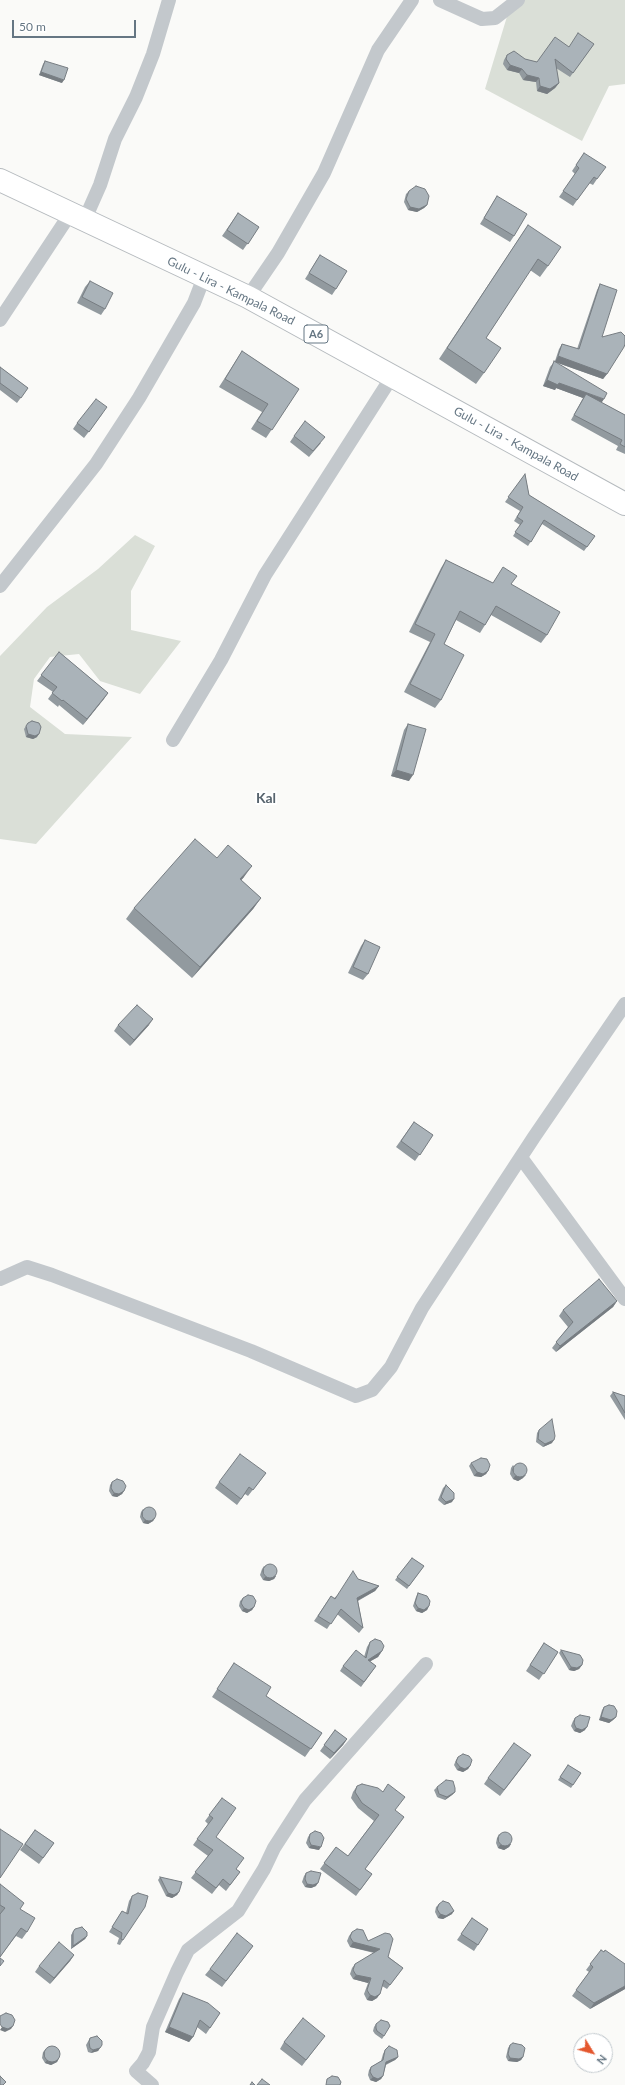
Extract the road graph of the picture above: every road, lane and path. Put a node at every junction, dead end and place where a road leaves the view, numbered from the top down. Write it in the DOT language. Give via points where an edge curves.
graph roads {
  1 [pos="169,0"];
  2 [pos="412,0"];
  3 [pos="440,0"];
  4 [pos="518,0"];
  5 [pos="0,180"];
  6 [pos="78,217"];
  7 [pos="204,277"];
  8 [pos="248,297"];
  9 [pos="0,320"];
  10 [pos="393,375"];
  11 [pos="625,504"];
  12 [pos="0,586"];
  13 [pos="173,740"];
  14 [pos="625,1004"];
  15 [pos="522,1159"];
  16 [pos="0,1279"];
  17 [pos="625,1299"];
  18 [pos="426,1664"];
  19 [pos="152,2085"];
  1 -- 6 [label="street" via="153,54 136,97 115,139 100,185"];
  2 -- 8 [label="street" via="378,50 324,173 278,253"];
  3 -- 4 [label="street" via="482,20 495,18"];
  5 -- 6 [label="main road, Gulu - Lira - Kampala Road / A6"];
  6 -- 7 [label="main road, Gulu - Lira - Kampala Road / A6"];
  6 -- 9 [label="street"];
  7 -- 8 [label="main road, Gulu - Lira - Kampala Road / A6"];
  7 -- 12 [label="street" via="194,302 135,405 96,464"];
  8 -- 10 [label="main road, Gulu - Lira - Kampala Road / A6"];
  10 -- 11 [label="main road, Gulu - Lira - Kampala Road / A6"];
  10 -- 13 [label="street" via="265,575 221,660"];
  14 -- 15 [label="street" via="534,1137"];
  15 -- 16 [label="street" via="422,1308 390,1368 372,1390 356,1396 251,1351 52,1275 26,1267"];
  15 -- 17 [label="street"];
  18 -- 19 [label="street" via="305,1800 238,1911 188,1950 153,2027 149,2052 136,2071"];
}
